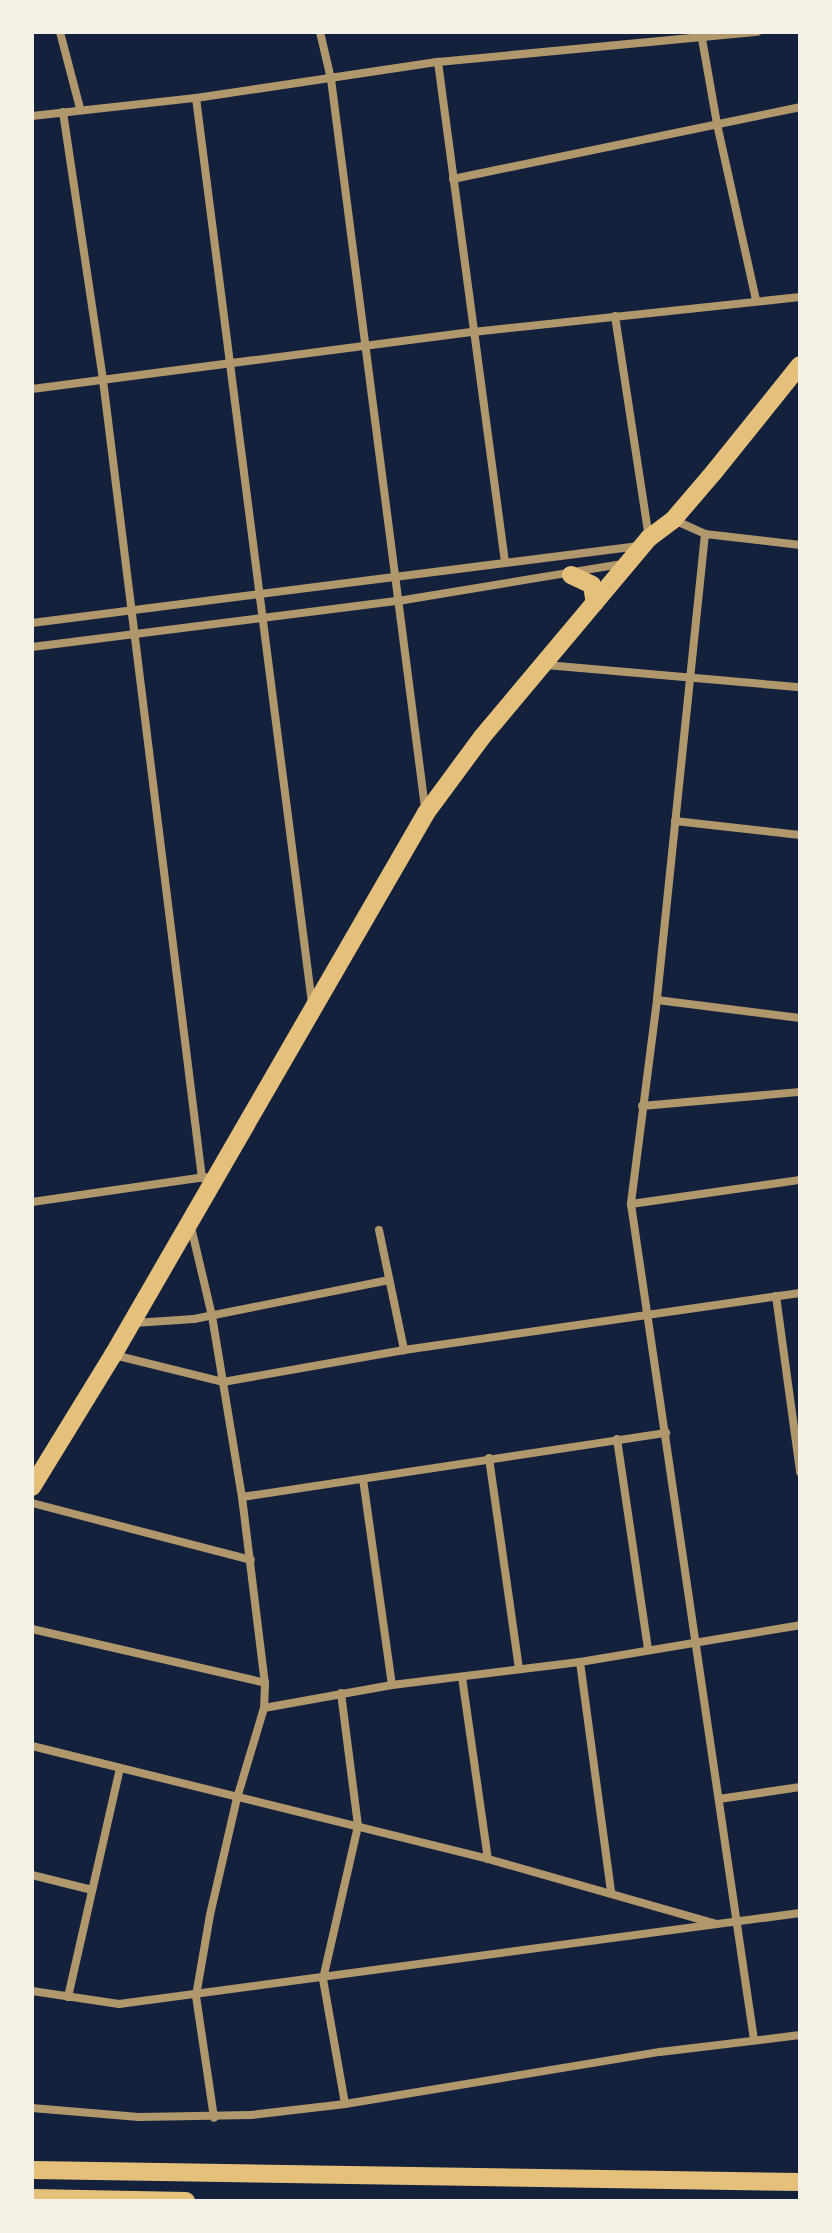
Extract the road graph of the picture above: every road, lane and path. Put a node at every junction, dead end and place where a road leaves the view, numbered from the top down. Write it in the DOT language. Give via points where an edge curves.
graph roads {
  1 [pos="60,32"];
  2 [pos="320,32"];
  3 [pos="758,32"];
  4 [pos="701,35"];
  5 [pos="438,62"];
  6 [pos="331,79"];
  7 [pos="196,98"];
  8 [pos="800,107"];
  9 [pos="80,108"];
  10 [pos="63,112"];
  11 [pos="32,116"];
  12 [pos="717,124"];
  13 [pos="453,179"];
  14 [pos="800,297"];
  15 [pos="756,300"];
  16 [pos="615,316"];
  17 [pos="473,332"];
  18 [pos="365,348"];
  19 [pos="232,365"];
  20 [pos="800,365"];
  21 [pos="103,380"];
  22 [pos="32,389"];
  23 [pos="673,520"];
  24 [pos="705,534"];
  25 [pos="646,541"];
  26 [pos="800,545"];
  27 [pos="505,562"];
  28 [pos="628,562"];
  29 [pos="571,575"];
  30 [pos="395,577"];
  31 [pos="258,593"];
  32 [pos="398,601"];
  33 [pos="595,603"];
  34 [pos="130,611"];
  35 [pos="261,617"];
  36 [pos="32,623"];
  37 [pos="134,634"];
  38 [pos="32,647"];
  39 [pos="542,665"];
  40 [pos="692,675"];
  41 [pos="800,687"];
  42 [pos="426,813"];
  43 [pos="675,821"];
  44 [pos="800,835"];
  45 [pos="657,1000"];
  46 [pos="313,1008"];
  47 [pos="800,1018"];
  48 [pos="800,1092"];
  49 [pos="642,1106"];
  50 [pos="209,1177"];
  51 [pos="800,1180"];
  52 [pos="32,1202"];
  53 [pos="631,1204"];
  54 [pos="189,1220"];
  55 [pos="379,1230"];
  56 [pos="389,1280"];
  57 [pos="800,1293"];
  58 [pos="776,1296"];
  59 [pos="649,1314"];
  60 [pos="212,1316"];
  61 [pos="128,1324"];
  62 [pos="404,1350"];
  63 [pos="113,1355"];
  64 [pos="223,1382"];
  65 [pos="666,1433"];
  66 [pos="617,1439"];
  67 [pos="489,1458"];
  68 [pos="800,1472"];
  69 [pos="363,1479"];
  70 [pos="32,1487"];
  71 [pos="242,1497"];
  72 [pos="32,1503"];
  73 [pos="251,1560"];
  74 [pos="800,1625"];
  75 [pos="32,1629"];
  76 [pos="697,1644"];
  77 [pos="648,1650"];
  78 [pos="580,1662"];
  79 [pos="519,1669"];
  80 [pos="462,1677"];
  81 [pos="265,1683"];
  82 [pos="392,1685"];
  83 [pos="341,1693"];
  84 [pos="264,1708"];
  85 [pos="32,1746"];
  86 [pos="120,1769"];
  87 [pos="800,1787"];
  88 [pos="237,1798"];
  89 [pos="719,1799"];
  90 [pos="358,1826"];
  91 [pos="488,1859"];
  92 [pos="32,1875"];
  93 [pos="92,1890"];
  94 [pos="611,1892"];
  95 [pos="800,1913"];
  96 [pos="737,1921"];
  97 [pos="718,1924"];
  98 [pos="323,1979"];
  99 [pos="32,1991"];
  100 [pos="196,1996"];
  101 [pos="68,1997"];
  102 [pos="800,2035"];
  103 [pos="754,2040"];
  104 [pos="345,2104"];
  105 [pos="32,2108"];
  106 [pos="214,2118"];
  107 [pos="32,2170"];
  108 [pos="800,2182"];
  109 [pos="32,2198"];
  110 [pos="186,2201"];
  1 -- 9 [label="street"];
  2 -- 6 [label="street"];
  3 -- 4 [label="street"];
  4 -- 5 [label="street"];
  4 -- 12 [label="street"];
  5 -- 6 [label="street"];
  5 -- 13 [label="street"];
  6 -- 7 [label="street"];
  6 -- 18 [label="street"];
  7 -- 9 [label="street"];
  7 -- 19 [label="street"];
  8 -- 12 [label="street"];
  9 -- 10 [label="street"];
  10 -- 11 [label="street"];
  10 -- 21 [label="street"];
  12 -- 13 [label="street"];
  12 -- 15 [label="street"];
  13 -- 17 [label="street"];
  14 -- 15 [label="street"];
  15 -- 16 [label="street"];
  16 -- 17 [label="street"];
  16 -- 25 [label="street"];
  17 -- 18 [label="street"];
  17 -- 27 [label="street"];
  18 -- 19 [label="street"];
  18 -- 30 [label="street"];
  19 -- 21 [label="street"];
  19 -- 31 [label="street"];
  20 -- 23 [label="main road"];
  21 -- 22 [label="street"];
  21 -- 34 [label="street"];
  23 -- 24 [label="street"];
  23 -- 25 [label="main road"];
  24 -- 26 [label="street"];
  24 -- 40 [label="street"];
  25 -- 27 [label="street"];
  25 -- 28 [label="main road"];
  27 -- 30 [label="street"];
  28 -- 29 [label="street"];
  28 -- 33 [label="main road"];
  29 -- 32 [label="street"];
  29 -- 33 [label="main road" via="592,585"];
  30 -- 31 [label="street"];
  30 -- 32 [label="street"];
  31 -- 34 [label="street"];
  31 -- 35 [label="street"];
  32 -- 35 [label="street"];
  32 -- 42 [label="street"];
  33 -- 39 [label="main road"];
  34 -- 36 [label="street"];
  34 -- 37 [label="street"];
  35 -- 37 [label="street"];
  35 -- 46 [label="street"];
  37 -- 38 [label="street"];
  37 -- 50 [label="street"];
  39 -- 40 [label="street"];
  39 -- 42 [label="main road"];
  40 -- 41 [label="street"];
  40 -- 43 [label="street"];
  42 -- 46 [label="main road"];
  43 -- 44 [label="street"];
  43 -- 45 [label="street"];
  45 -- 47 [label="street"];
  45 -- 49 [label="street"];
  46 -- 50 [label="main road"];
  48 -- 49 [label="street"];
  49 -- 53 [label="street"];
  50 -- 52 [label="street"];
  50 -- 54 [label="main road"];
  51 -- 53 [label="street"];
  53 -- 59 [label="street"];
  54 -- 60 [label="street"];
  54 -- 61 [label="main road"];
  55 -- 56 [label="street"];
  56 -- 60 [label="street"];
  56 -- 62 [label="street"];
  57 -- 58 [label="street"];
  58 -- 59 [label="street"];
  58 -- 68 [label="street"];
  59 -- 62 [label="street"];
  59 -- 65 [label="street"];
  60 -- 61 [label="street"];
  60 -- 64 [label="street"];
  61 -- 63 [label="main road"];
  62 -- 64 [label="street"];
  63 -- 64 [label="street"];
  63 -- 70 [label="main road"];
  64 -- 71 [label="street"];
  65 -- 66 [label="street"];
  65 -- 76 [label="street"];
  66 -- 67 [label="street"];
  66 -- 77 [label="street"];
  67 -- 69 [label="street"];
  67 -- 79 [label="street"];
  69 -- 71 [label="street"];
  69 -- 82 [label="street"];
  71 -- 73 [label="street"];
  72 -- 73 [label="street"];
  73 -- 81 [label="street"];
  74 -- 76 [label="street"];
  75 -- 81 [label="street"];
  76 -- 77 [label="street"];
  76 -- 89 [label="street"];
  77 -- 78 [label="street"];
  78 -- 79 [label="street"];
  78 -- 94 [label="street"];
  79 -- 80 [label="street"];
  80 -- 82 [label="street"];
  80 -- 91 [label="street"];
  81 -- 84 [label="street"];
  82 -- 83 [label="street"];
  83 -- 84 [label="street"];
  83 -- 90 [label="street"];
  84 -- 88 [label="street"];
  85 -- 86 [label="street"];
  86 -- 88 [label="street"];
  86 -- 93 [label="street"];
  87 -- 89 [label="street"];
  88 -- 90 [label="street"];
  88 -- 100 [label="street"];
  89 -- 96 [label="street"];
  90 -- 91 [label="street"];
  90 -- 98 [label="street"];
  91 -- 94 [label="street"];
  92 -- 93 [label="street"];
  93 -- 101 [label="street"];
  94 -- 97 [label="street"];
  95 -- 96 [label="street"];
  96 -- 97 [label="street"];
  96 -- 103 [label="street"];
  97 -- 98 [label="street"];
  98 -- 100 [label="street"];
  98 -- 104 [label="street"];
  99 -- 101 [label="street"];
  100 -- 101 [label="street" via="119,2004"];
  100 -- 106 [label="street"];
  102 -- 103 [label="street"];
  103 -- 104 [label="street"];
  104 -- 106 [label="street"];
  105 -- 106 [label="street"];
  107 -- 108 [label="main road"];
  109 -- 110 [label="main road"];
}
